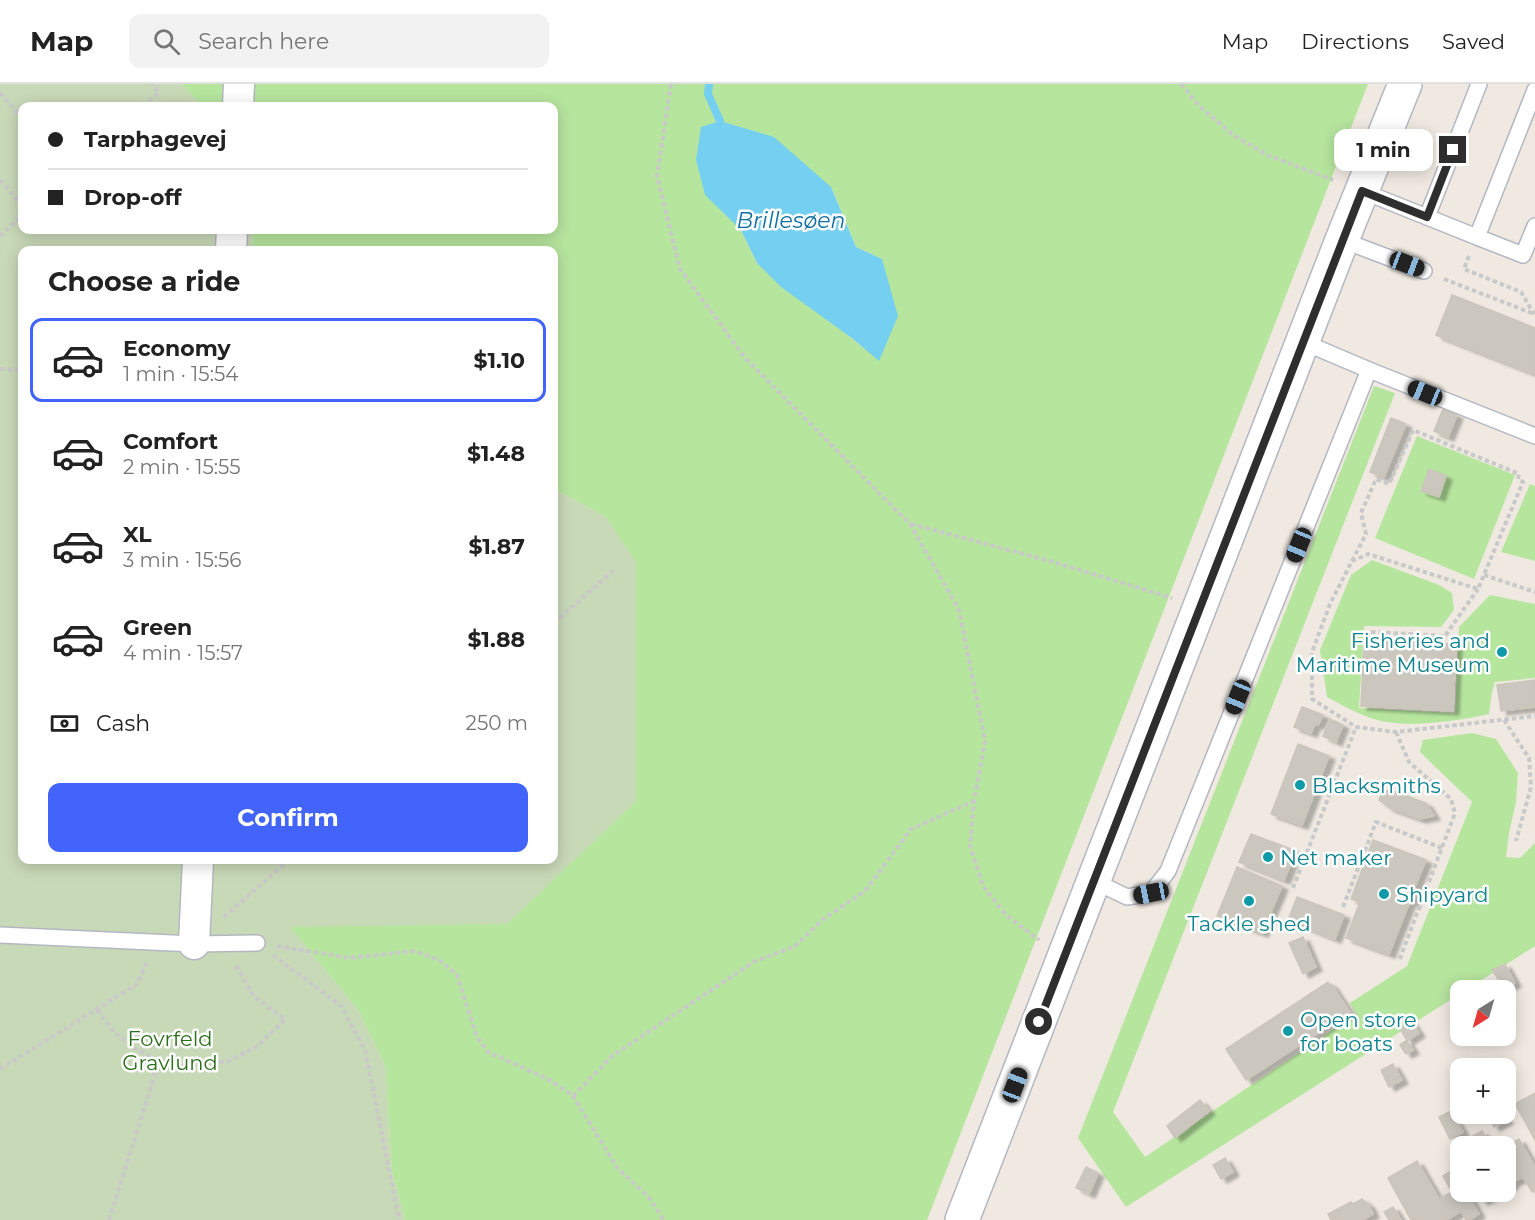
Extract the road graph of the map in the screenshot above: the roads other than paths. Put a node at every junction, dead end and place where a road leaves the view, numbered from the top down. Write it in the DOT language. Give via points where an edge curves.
graph roads {
  1 [pos="239,84"];
  2 [pos="1405,84"];
  3 [pos="1479,84"];
  4 [pos="1535,90"];
  5 [pos="238,102"];
  6 [pos="1362,191"];
  7 [pos="1427,217"];
  8 [pos="1535,226"];
  9 [pos="1477,237"];
  10 [pos="1342,240"];
  11 [pos="1424,271"];
  12 [pos="1303,342"];
  13 [pos="1369,370"];
  14 [pos="1535,436"];
  15 [pos="198,864"];
  16 [pos="1094,881"];
  17 [pos="0,935"];
  18 [pos="257,943"];
  19 [pos="194,944"];
  20 [pos="962,1220"];
  1 -- 5 [label="street"];
  2 -- 6 [label="main road"];
  3 -- 7 [label="lane"];
  4 -- 9 [label="lane"];
  6 -- 7 [label="lane"];
  6 -- 10 [label="main road"];
  7 -- 9 [label="lane"];
  8 -- 9 [label="lane" via="1523,255"];
  10 -- 11 [label="lane"];
  10 -- 12 [label="main road"];
  12 -- 13 [label="lane"];
  12 -- 16 [label="main road"];
  13 -- 14 [label="lane"];
  13 -- 16 [label="lane" via="1168,871 1151,893 1127,897"];
  15 -- 19 [label="street"];
  16 -- 20 [label="main road"];
  17 -- 19 [label="lane"];
  18 -- 19 [label="lane"];
}
